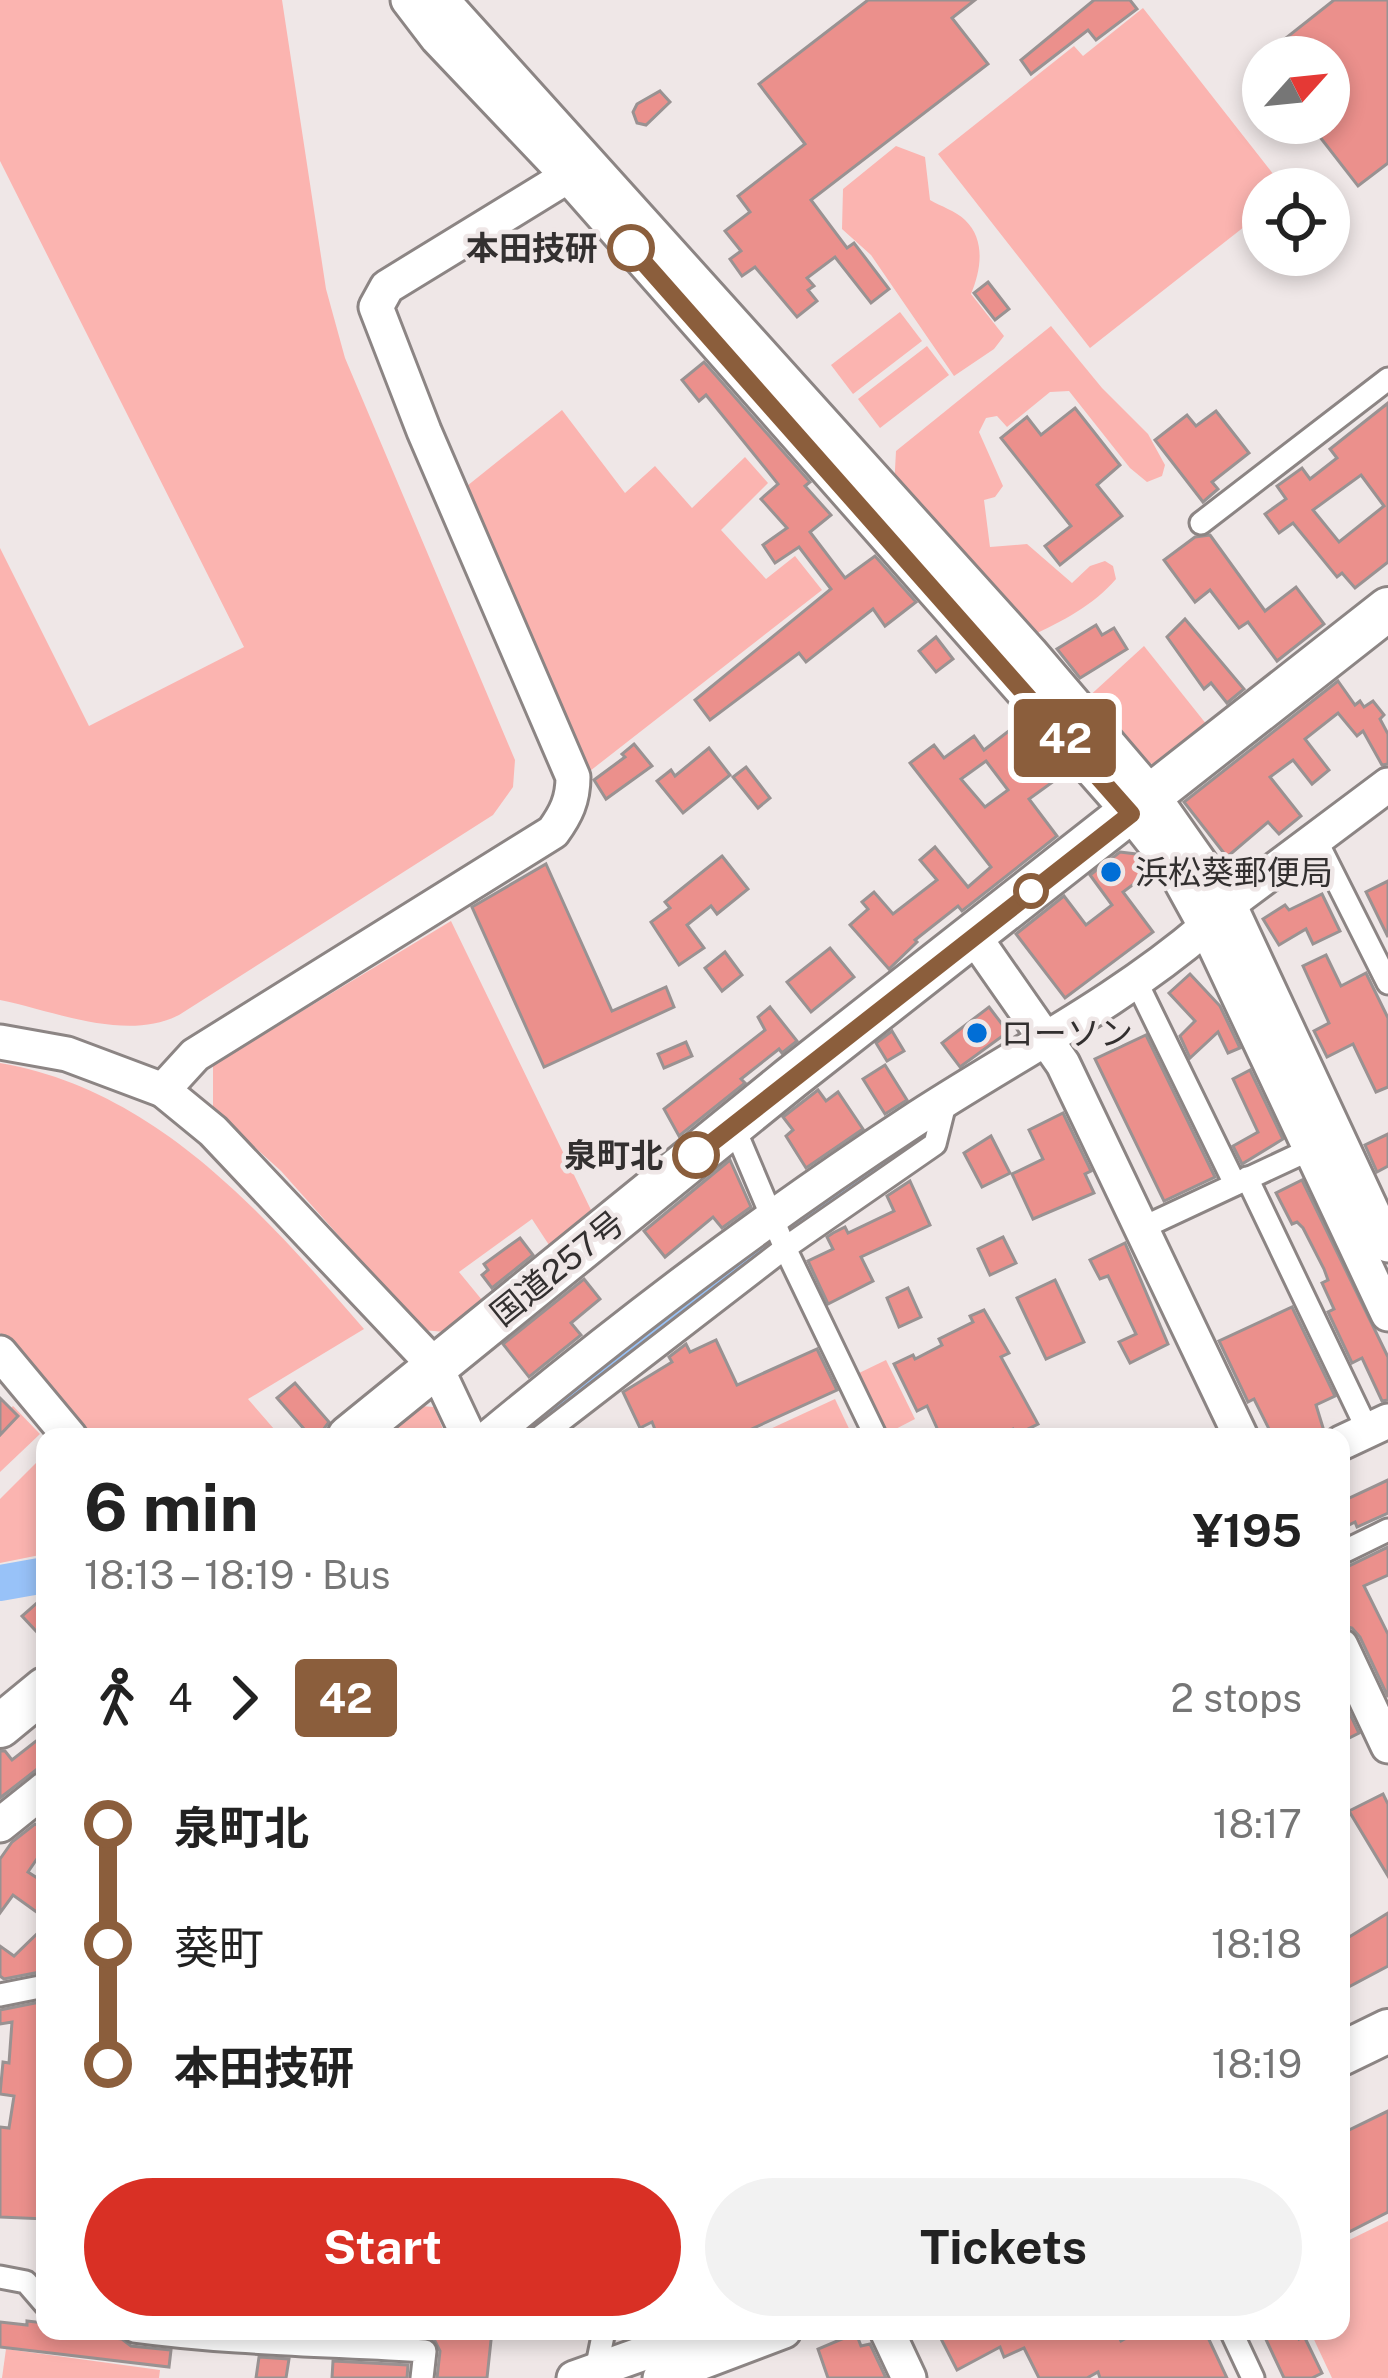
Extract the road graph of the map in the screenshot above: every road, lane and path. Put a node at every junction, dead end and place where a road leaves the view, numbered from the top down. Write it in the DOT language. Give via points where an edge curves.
graph roads {
  1 [pos="408,0"];
  2 [pos="442,0"];
  3 [pos="575,166"];
  4 [pos="1388,380"];
  5 [pos="1201,523"];
  6 [pos="1388,609"];
  7 [pos="1388,785"];
  8 [pos="1142,805"];
  9 [pos="1315,838"];
  10 [pos="1218,915"];
  11 [pos="973,935"];
  12 [pos="1136,981"];
  13 [pos="1388,983"];
  14 [pos="1048,1040"];
  15 [pos="0,1042"];
  16 [pos="163,1090"];
  17 [pos="733,1125"];
  18 [pos="1310,1150"];
  19 [pos="1241,1181"];
  20 [pos="1142,1228"];
  21 [pos="779,1233"];
  22 [pos="1388,1245"];
  23 [pos="1388,1314"];
  24 [pos="0,1353"];
  25 [pos="436,1367"];
  26 [pos="62,1428"];
  27 [pos="360,1428"];
  28 [pos="465,1428"];
  29 [pos="502,1428"];
  30 [pos="551,1428"];
  31 [pos="872,1428"];
  32 [pos="1236,1428"];
  33 [pos="1366,1432"];
  34 [pos="1388,1530"];
  35 [pos="1350,1549"];
  36 [pos="1350,1664"];
  37 [pos="36,1696"];
  38 [pos="0,1726"];
  39 [pos="1386,1737"];
  40 [pos="36,1796"];
  41 [pos="0,1826"];
  42 [pos="36,1988"];
  43 [pos="0,1995"];
  44 [pos="1388,2032"];
  45 [pos="1350,2050"];
  46 [pos="1388,2064"];
  47 [pos="1350,2080"];
  48 [pos="0,2276"];
  49 [pos="36,2294"];
  50 [pos="214,2340"];
  51 [pos="600,2340"];
  52 [pos="681,2340"];
  53 [pos="760,2340"];
  54 [pos="891,2340"];
  55 [pos="1235,2340"];
  56 [pos="425,2341"];
  57 [pos="585,2374"];
  58 [pos="422,2378"];
  59 [pos="660,2378"];
  60 [pos="910,2378"];
  61 [pos="1253,2378"];
  1 -- 3 [label="street" via="436,38"];
  2 -- 3 [label="street"];
  3 -- 8 [label="street"];
  3 -- 16 [label="street" via="387,287 376,307 573,777 566,815 553,832 195,1055"];
  4 -- 5 [label="street"];
  6 -- 8 [label="highway, 国道257号"];
  7 -- 9 [label="street"];
  8 -- 10 [label="street" via="1173,867"];
  8 -- 11 [label="highway, 国道257号"];
  9 -- 10 [label="street"];
  9 -- 13 [label="street"];
  10 -- 12 [label="street"];
  10 -- 18 [label="street"];
  10 -- 22 [label="street"];
  11 -- 14 [label="street"];
  11 -- 17 [label="highway, 国道257号"];
  12 -- 14 [label="street"];
  12 -- 19 [label="street"];
  14 -- 20 [label="street"];
  14 -- 21 [label="street" via="946,1100"];
  15 -- 16 [label="street" via="67,1054"];
  16 -- 25 [label="street" via="213,1131"];
  17 -- 21 [label="street"];
  17 -- 25 [label="highway, 国道257号"];
  18 -- 19 [label="street"];
  18 -- 23 [label="street"];
  19 -- 20 [label="street"];
  19 -- 33 [label="street"];
  20 -- 32 [label="street"];
  21 -- 29 [label="street"];
  21 -- 30 [label="street"];
  21 -- 31 [label="street"];
  24 -- 26 [label="street"];
  25 -- 27 [label="highway, 国道257号"];
  25 -- 28 [label="street"];
  34 -- 35 [label="street"];
  36 -- 39 [label="street"];
  37 -- 38 [label="highway"];
  40 -- 41 [label="street"];
  42 -- 43 [label="street"];
  44 -- 45 [label="highway"];
  46 -- 47 [label="highway"];
  48 -- 49 [label="street" via="26,2282"];
  50 -- 56 [label="street"];
  51 -- 57 [label="street"];
  52 -- 57 [label="street"];
  53 -- 59 [label="street"];
  54 -- 60 [label="street"];
  55 -- 61 [label="street"];
  56 -- 58 [label="street"];
}
